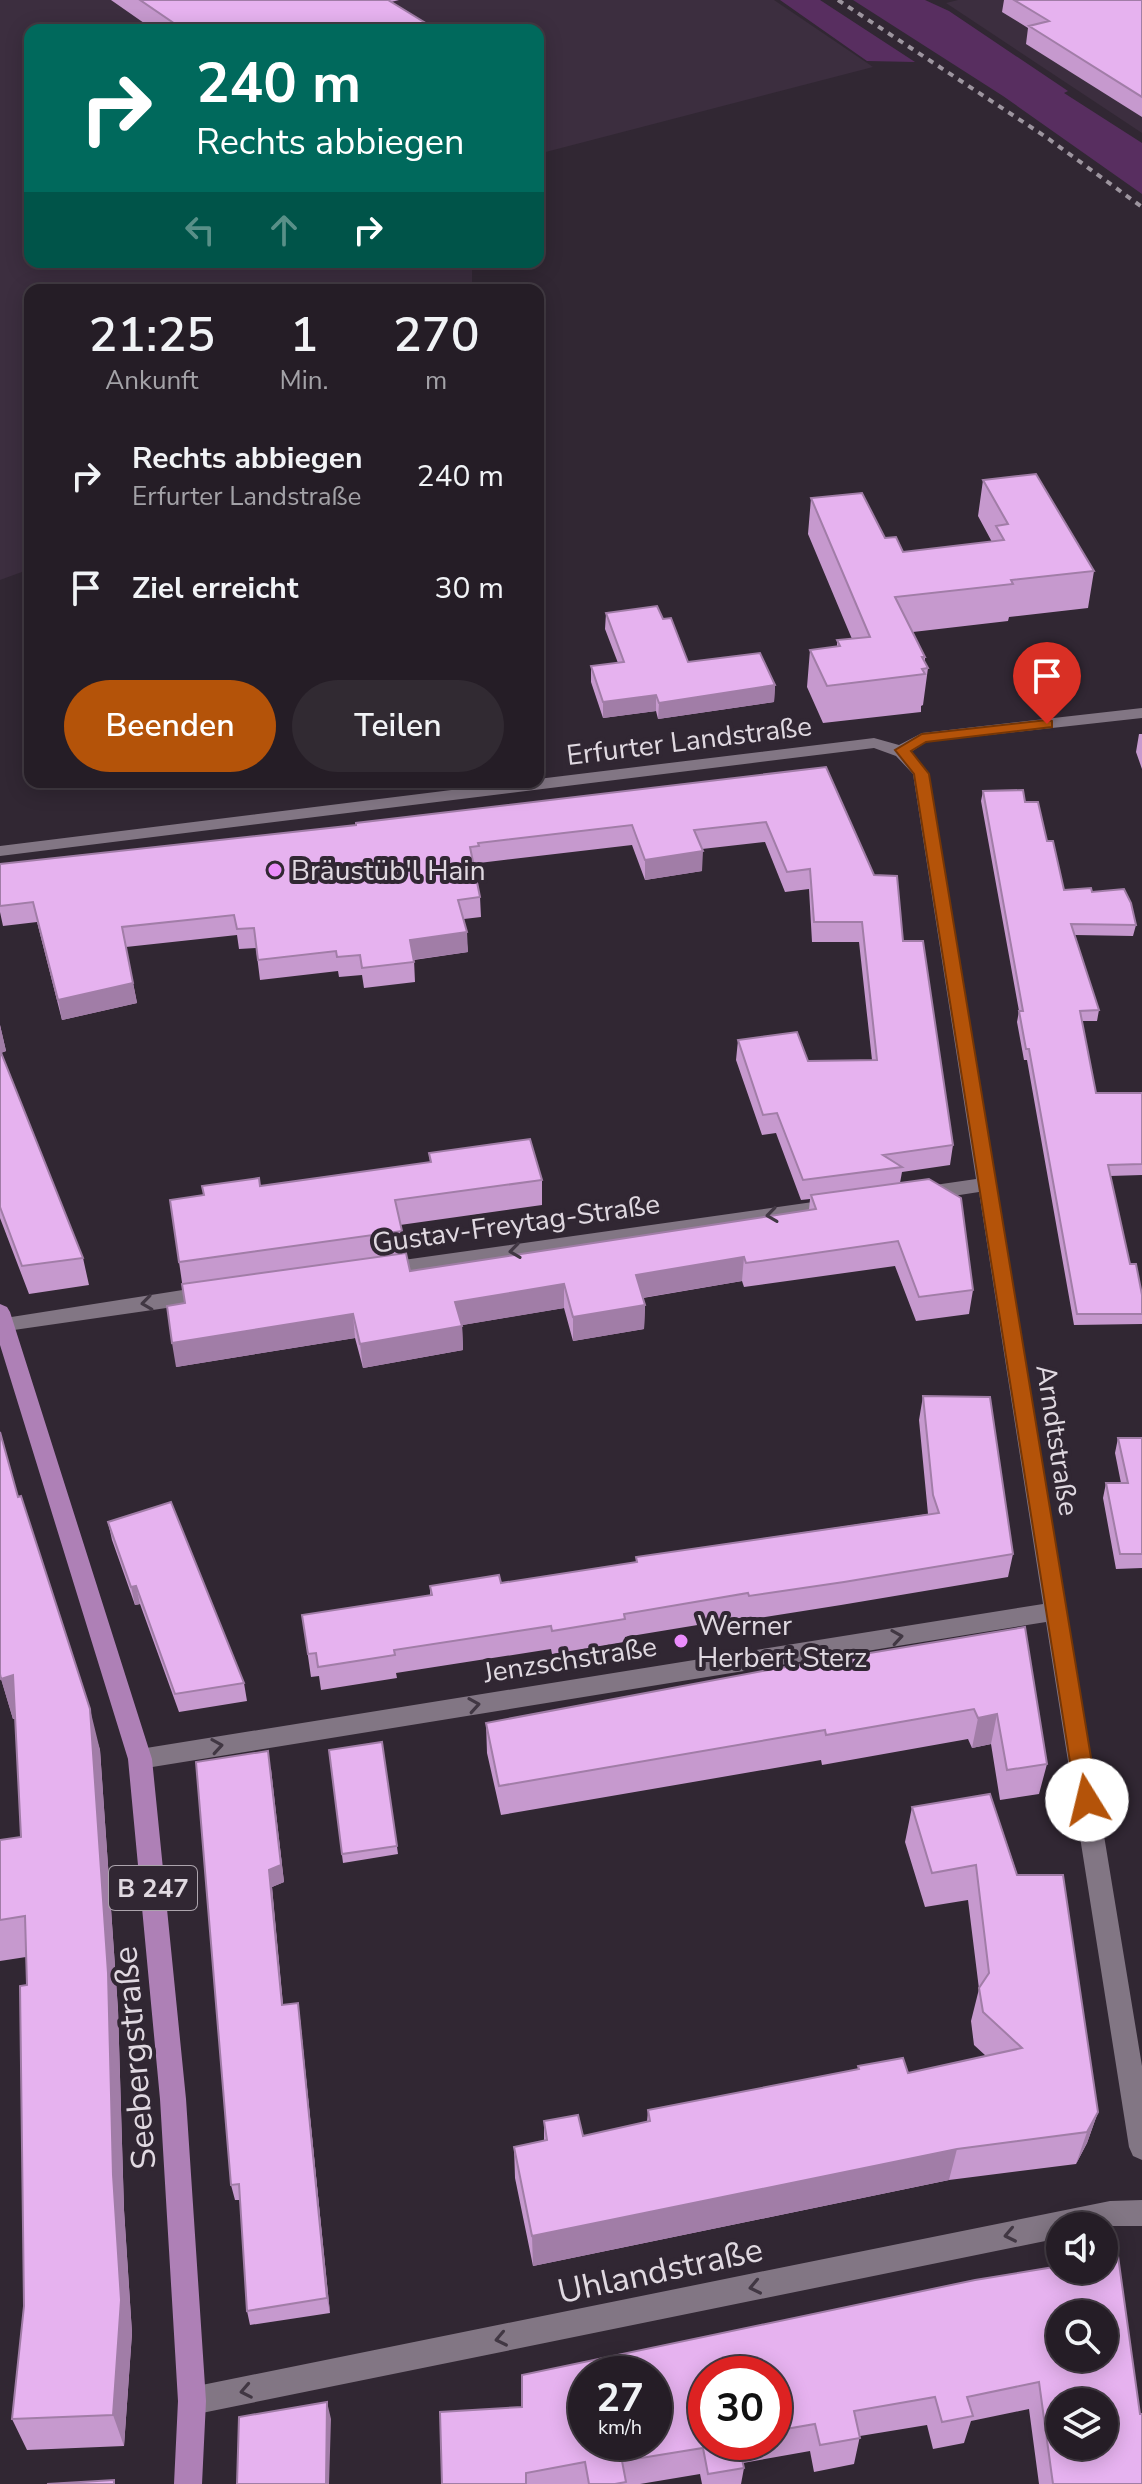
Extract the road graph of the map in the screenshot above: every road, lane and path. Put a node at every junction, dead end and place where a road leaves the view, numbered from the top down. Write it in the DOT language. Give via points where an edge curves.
graph roads {
  1 [pos="1142,713"];
  2 [pos="902,750"];
  3 [pos="544,784"];
  4 [pos="510,788"];
  5 [pos="0,851"];
  6 [pos="988,1184"];
  7 [pos="896,1197"];
  8 [pos="848,1204"];
  9 [pos="358,1273"];
  10 [pos="231,1291"];
  11 [pos="3,1319"];
  12 [pos="1057,1611"];
  13 [pos="140,1759"];
  14 [pos="1142,2147"];
  15 [pos="1142,2213"];
  16 [pos="192,2401"];
  17 [pos="188,2484"];
  1 -- 2 [label="street, Erfurter Landstraße" via="922,738"];
  2 -- 3 [label="street, Erfurter Landstraße" via="874,743"];
  2 -- 6 [label="street, Arndtstraße" via="921,774"];
  4 -- 5 [label="street, Erfurter Landstraße"];
  6 -- 7 [label="street"];
  6 -- 12 [label="street, Arndtstraße"];
  8 -- 9 [label="street, Gustav-Freytag-Straße, one-way"];
  10 -- 11 [label="street, one-way"];
  11 -- 13 [label="main road, Seebergstraße / B 247"];
  13 -- 12 [label="street, Jenzschstraße, one-way"];
  12 -- 14 [label="street, Arndtstraße"];
  13 -- 16 [label="main road, Seebergstraße / B 247" via="173,2099"];
  15 -- 16 [label="street, Uhlandstraße, one-way" via="1110,2214"];
  16 -- 17 [label="main road, Seebergstraße / B 247"];
}
